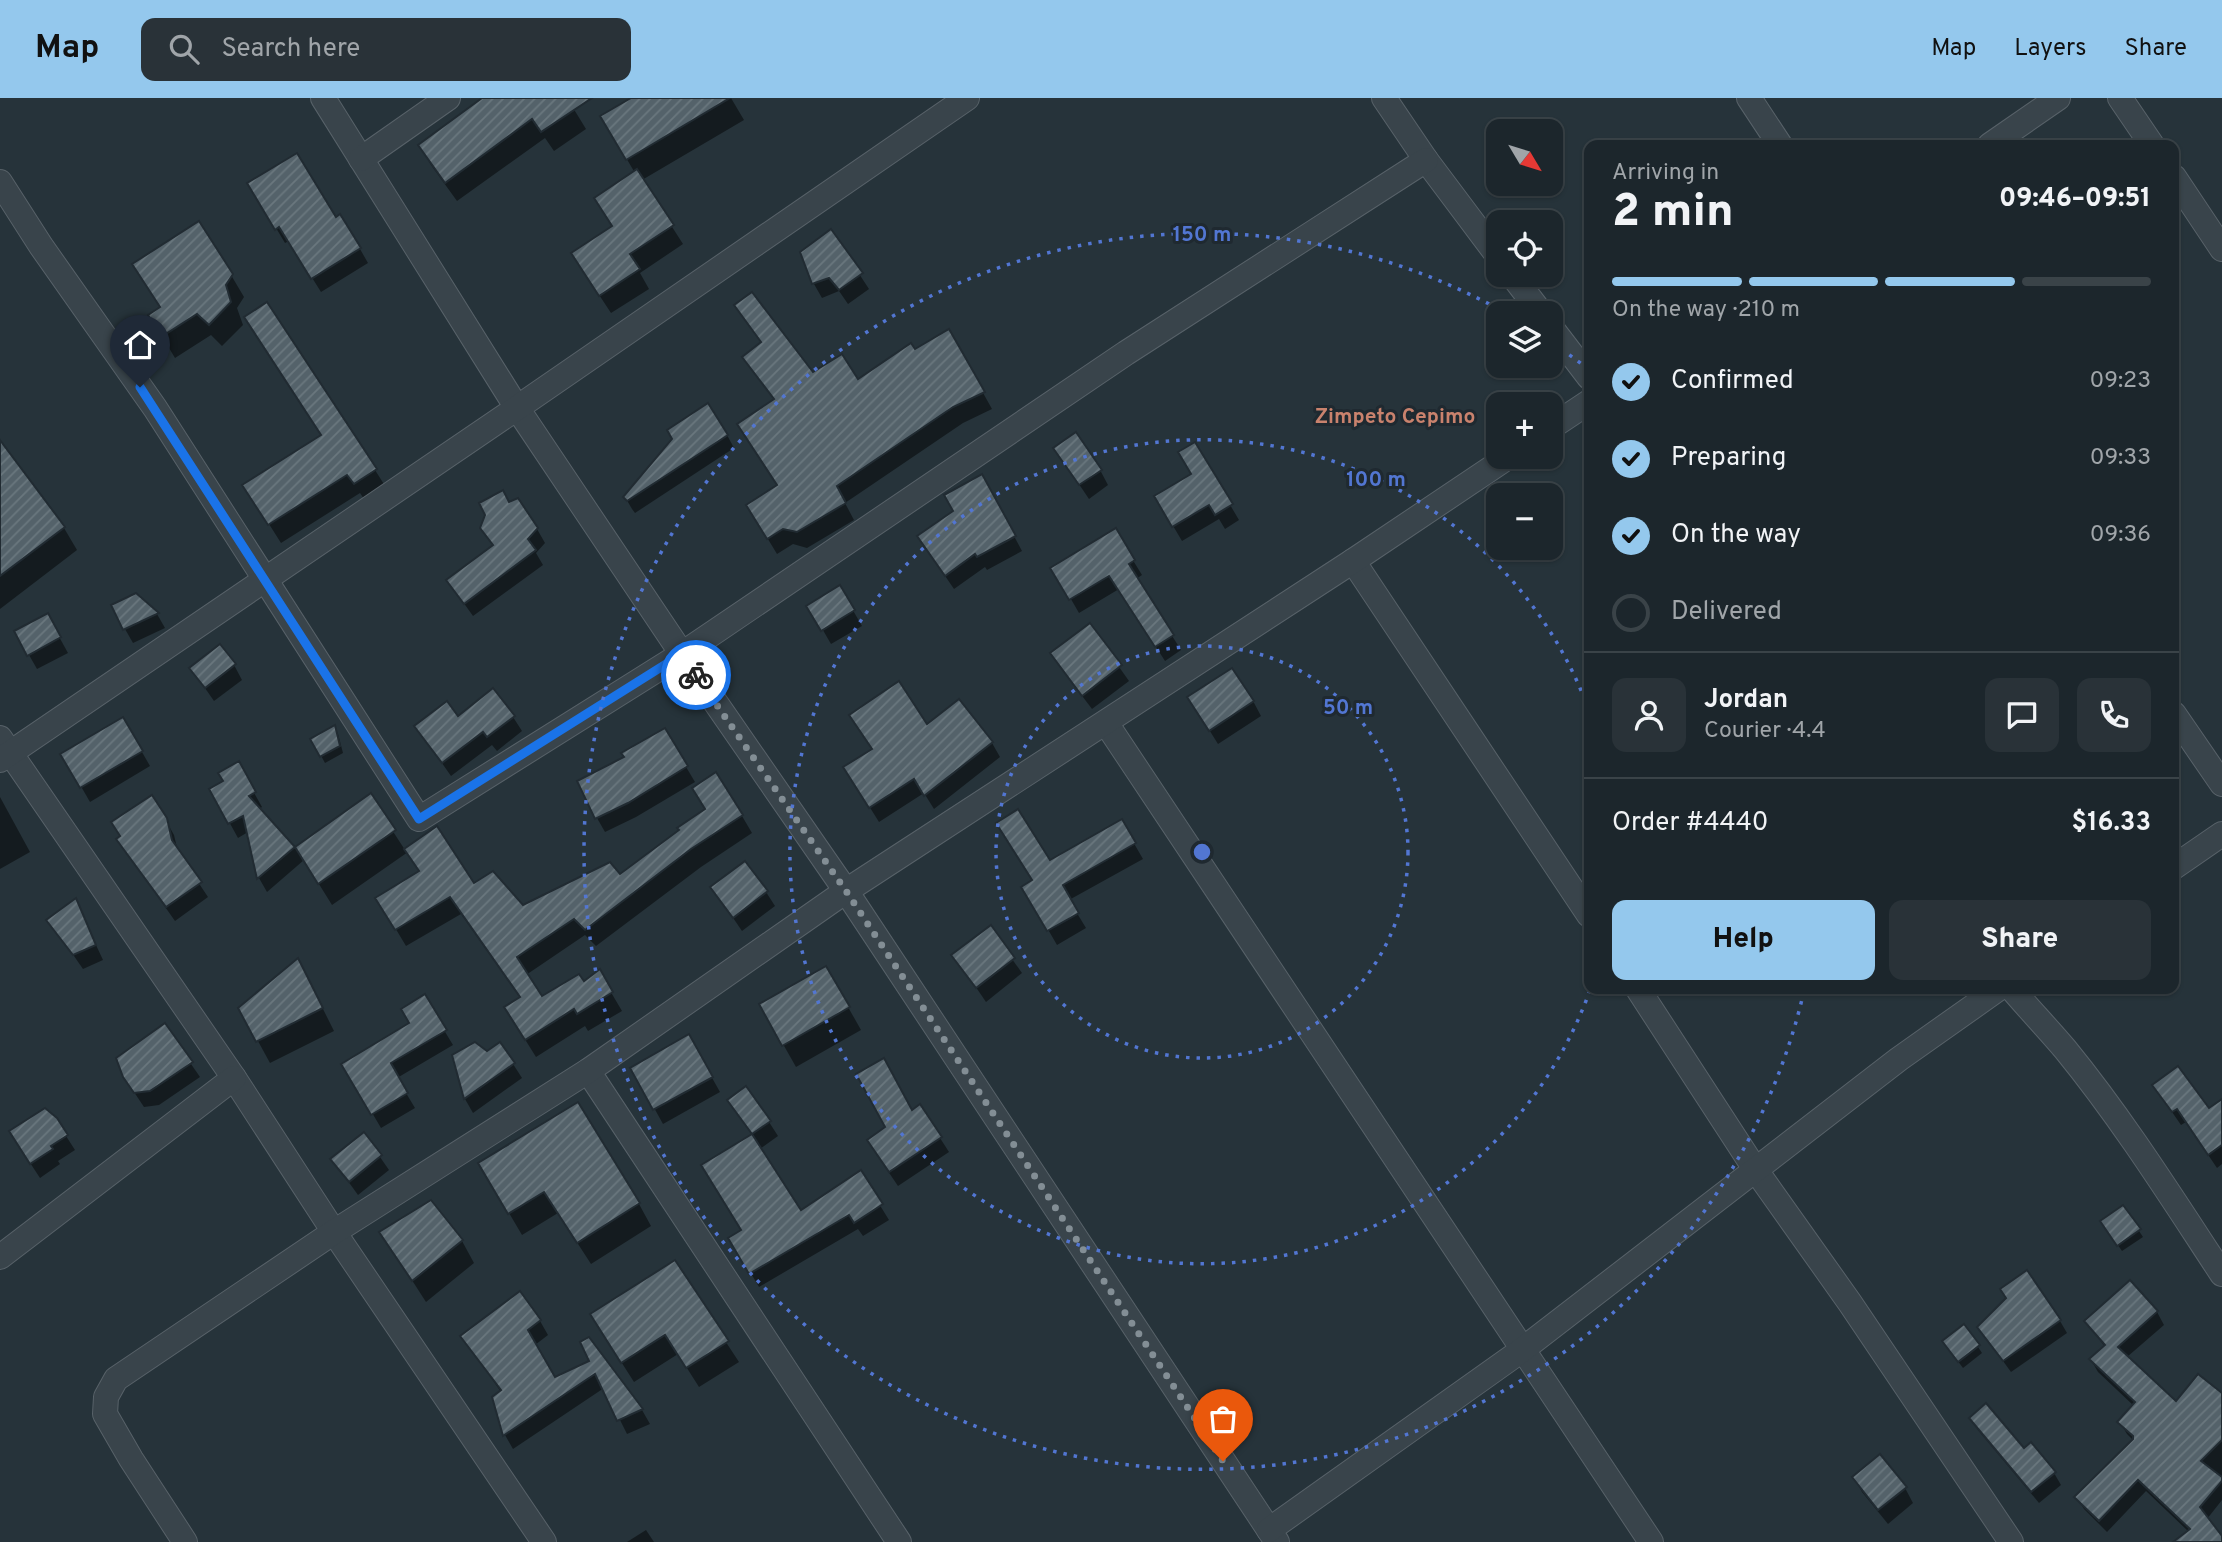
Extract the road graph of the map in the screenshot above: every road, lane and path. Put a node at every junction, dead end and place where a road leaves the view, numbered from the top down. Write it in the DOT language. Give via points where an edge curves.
graph roads {
  1 [pos="323,98"];
  2 [pos="448,98"];
  3 [pos="967,98"];
  4 [pos="1384,98"];
  5 [pos="1749,98"];
  6 [pos="2058,98"];
  7 [pos="2120,98"];
  8 [pos="1777,140"];
  9 [pos="1997,140"];
  10 [pos="2149,140"];
  11 [pos="361,159"];
  12 [pos="1426,160"];
  13 [pos="0,183"];
  14 [pos="2179,184"];
  15 [pos="1486,240"];
  16 [pos="2222,249"];
  17 [pos="1521,287"];
  18 [pos="1532,301"];
  19 [pos="1563,343"];
  20 [pos="1584,370"];
  21 [pos="1584,405"];
  22 [pos="517,408"];
  23 [pos="1563,419"];
  24 [pos="1490,469"];
  25 [pos="1353,561"];
  26 [pos="265,579"];
  27 [pos="682,654"];
  28 [pos="2179,722"];
  29 [pos="1106,723"];
  30 [pos="3,750"];
  31 [pos="2222,784"];
  32 [pos="2222,834"];
  33 [pos="2179,864"];
  34 [pos="846,891"];
  35 [pos="1584,908"];
  36 [pos="1640,994"];
  37 [pos="1991,994"];
  38 [pos="2015,994"];
  39 [pos="588,1071"];
  40 [pos="234,1078"];
  41 [pos="1755,1169"];
  42 [pos="334,1232"];
  43 [pos="0,1257"];
  44 [pos="2222,1274"];
  45 [pos="1522,1350"];
  46 [pos="1273,1536"];
  47 [pos="185,1542"];
  48 [pos="544,1542"];
  49 [pos="899,1542"];
  50 [pos="1651,1542"];
  51 [pos="2011,1542"];
  1 -- 11 [label="street"];
  2 -- 11 [label="street"];
  3 -- 22 [label="street"];
  4 -- 12 [label="street"];
  5 -- 8 [label="street"];
  6 -- 9 [label="street"];
  7 -- 10 [label="street"];
  11 -- 22 [label="street"];
  12 -- 15 [label="street"];
  12 -- 27 [label="street" via="1126,353"];
  13 -- 26 [label="street" via="155,408"];
  14 -- 16 [label="street"];
  17 -- 18 [label="street"];
  19 -- 20 [label="street"];
  21 -- 23 [label="street"];
  22 -- 26 [label="street"];
  22 -- 27 [label="street"];
  24 -- 25 [label="street"];
  25 -- 29 [label="street"];
  25 -- 35 [label="street"];
  26 -- 27 [label="street" via="419,819"];
  26 -- 30 [label="street"];
  27 -- 34 [label="street"];
  28 -- 31 [label="street"];
  29 -- 34 [label="street"];
  29 -- 45 [label="street"];
  30 -- 40 [label="street"];
  32 -- 33 [label="street"];
  34 -- 39 [label="street"];
  34 -- 46 [label="street"];
  36 -- 41 [label="street"];
  37 -- 41 [label="street"];
  38 -- 44 [label="street" via="2113,1114"];
  39 -- 42 [label="street"];
  39 -- 49 [label="street"];
  40 -- 42 [label="street"];
  40 -- 43 [label="street"];
  41 -- 45 [label="street"];
  41 -- 51 [label="street"];
  42 -- 47 [label="street" via="116,1379 106,1397 105,1413"];
  42 -- 48 [label="street"];
  45 -- 46 [label="street"];
  45 -- 50 [label="street"];
}
